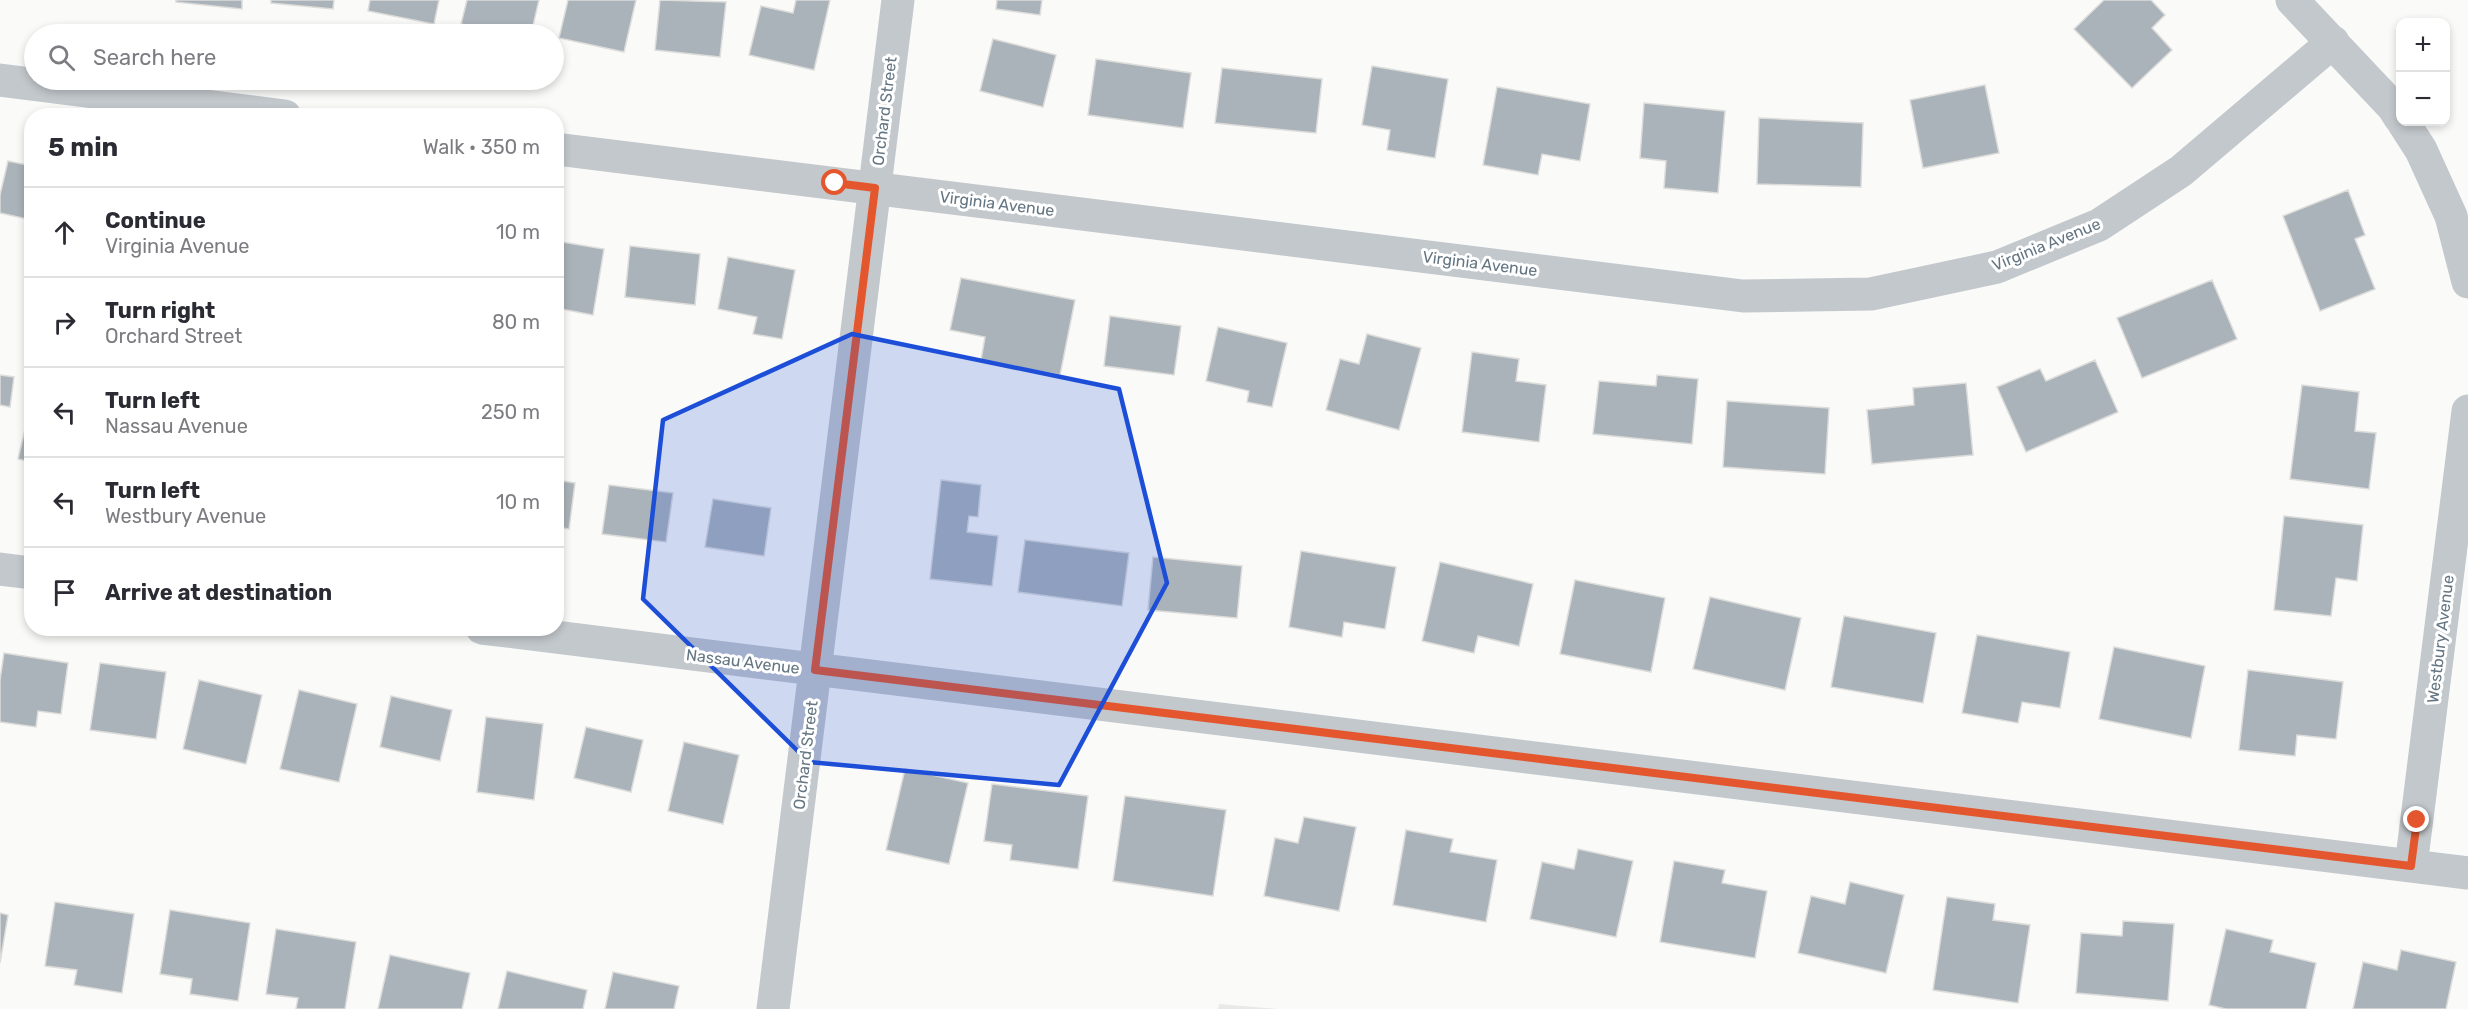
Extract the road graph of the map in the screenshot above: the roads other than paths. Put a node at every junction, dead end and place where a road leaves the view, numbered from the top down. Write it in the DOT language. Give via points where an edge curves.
graph roads {
  1 [pos="898,0"];
  2 [pos="2292,0"];
  3 [pos="2333,42"];
  4 [pos="0,80"];
  5 [pos="24,83"];
  6 [pos="79,90"];
  7 [pos="222,108"];
  8 [pos="2396,111"];
  9 [pos="2406,126"];
  10 [pos="564,150"];
  11 [pos="875,188"];
  12 [pos="2468,282"];
  13 [pos="2468,411"];
  14 [pos="0,569"];
  15 [pos="24,572"];
  16 [pos="545,636"];
  17 [pos="815,670"];
  18 [pos="2411,866"];
  19 [pos="2468,873"];
  20 [pos="773,1009"];
  1 -- 11 [label="street, Orchard Street"];
  2 -- 3 [label="street"];
  3 -- 8 [label="street"];
  3 -- 11 [label="street, Virginia Avenue" via="2181,171 2099,225 1997,267 1871,294 1743,296"];
  4 -- 5 [label="street"];
  6 -- 7 [label="street"];
  9 -- 12 [label="street" via="2451,216"];
  10 -- 11 [label="street, Virginia Avenue"];
  11 -- 17 [label="street, Orchard Street"];
  13 -- 18 [label="street, Westbury Avenue"];
  14 -- 15 [label="street"];
  16 -- 17 [label="street, Nassau Avenue"];
  17 -- 18 [label="street, Nassau Avenue"];
  17 -- 20 [label="street, Orchard Street"];
  18 -- 19 [label="street, Nassau Avenue"];
}
